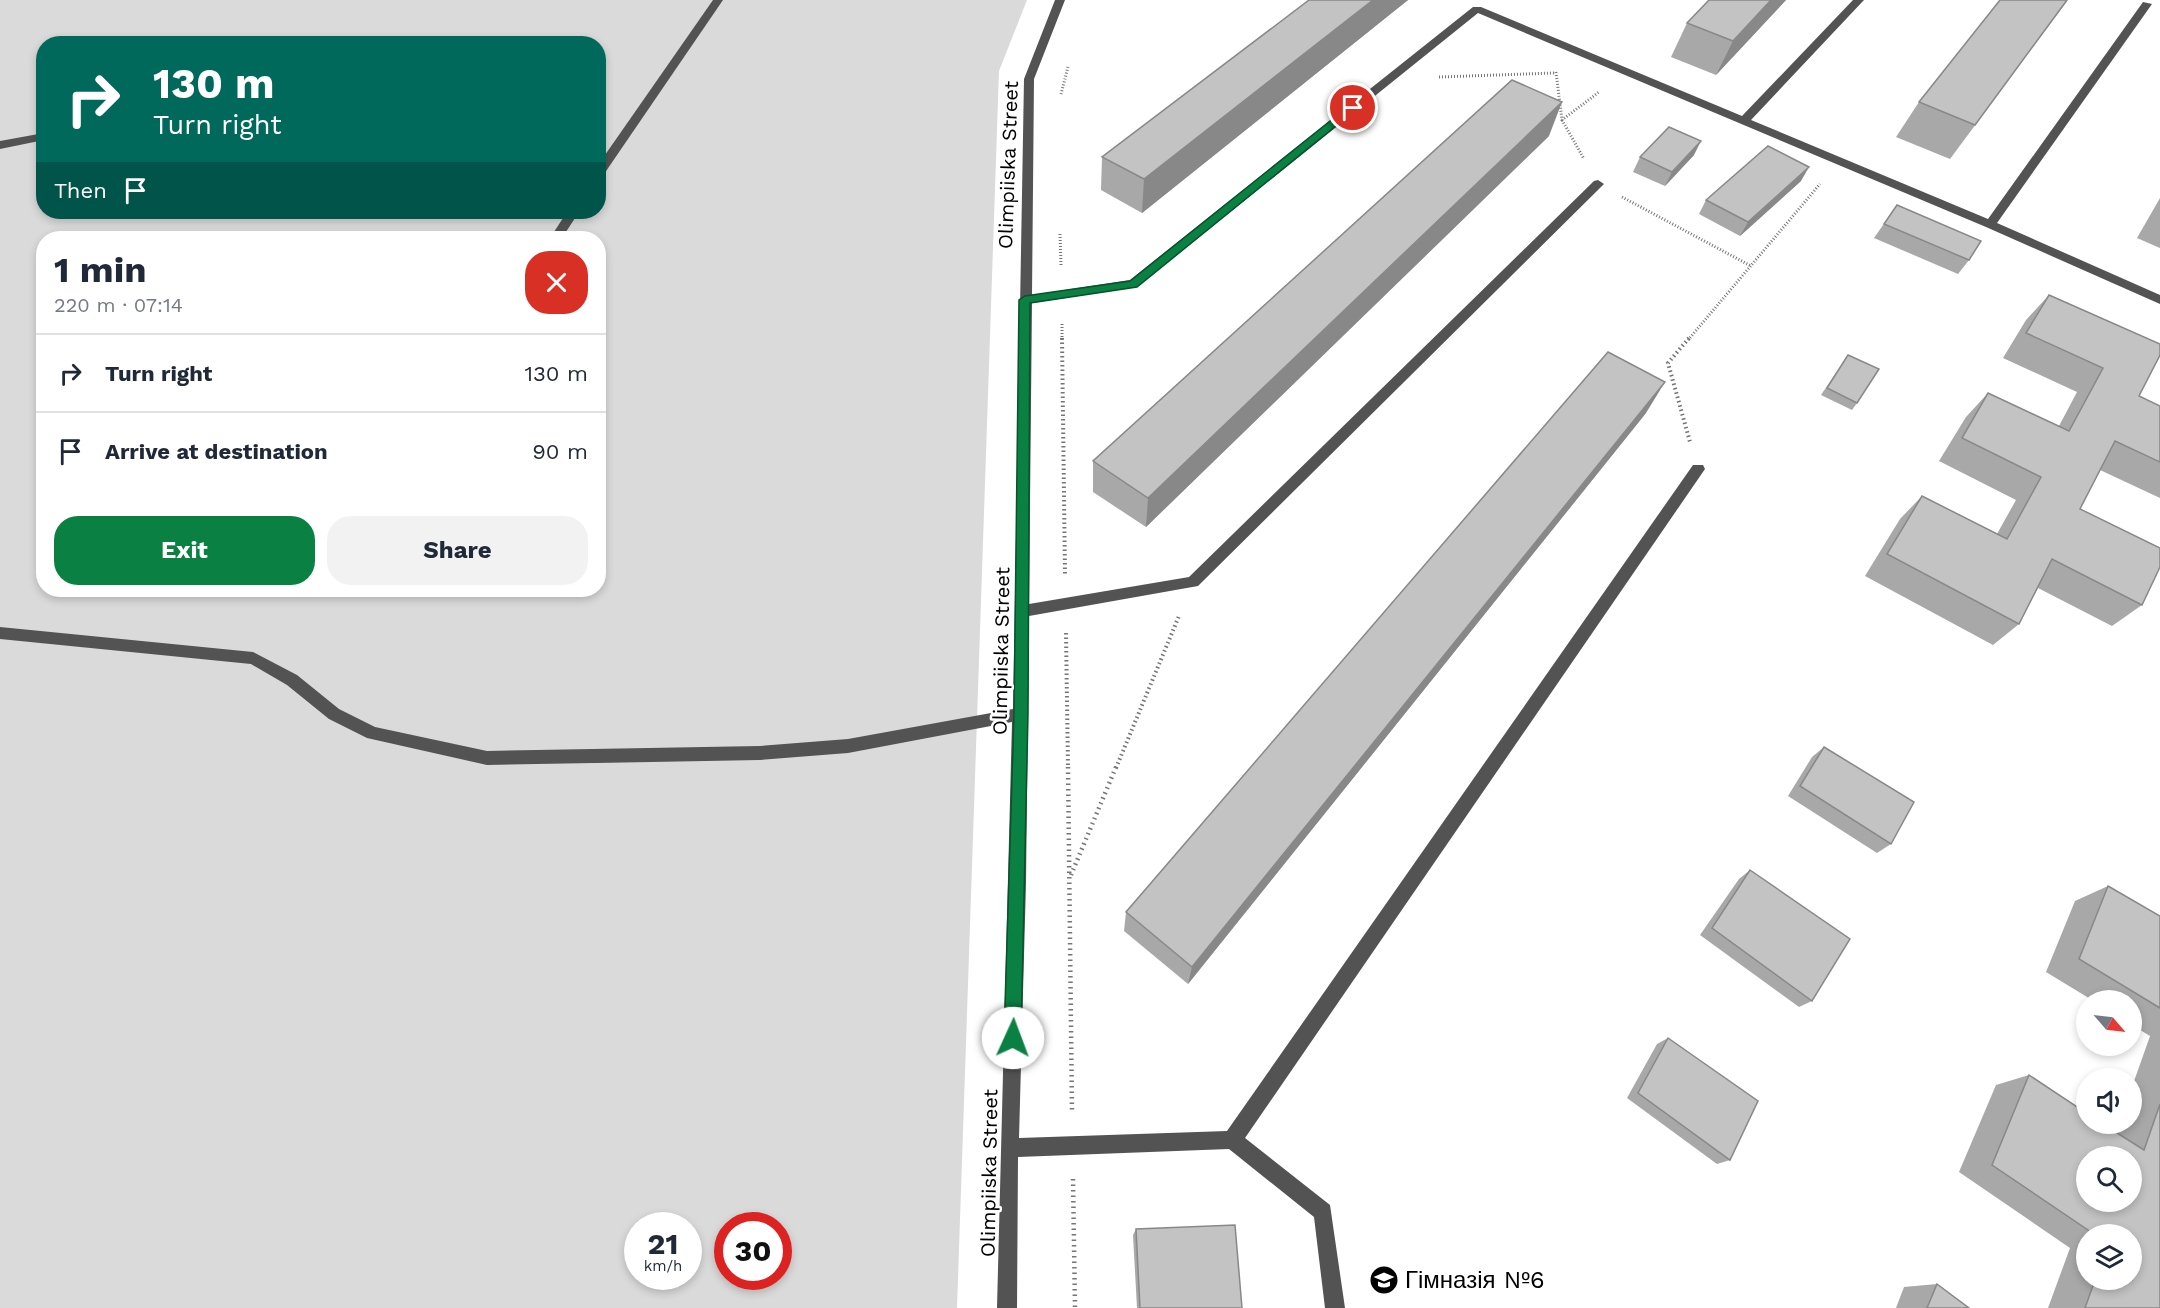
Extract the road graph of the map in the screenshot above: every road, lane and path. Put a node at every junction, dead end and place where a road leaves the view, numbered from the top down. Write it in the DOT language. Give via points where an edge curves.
graph roads {
  1 [pos="717,0"];
  2 [pos="1059,0"];
  3 [pos="1859,0"];
  4 [pos="2147,4"];
  5 [pos="1071,57"];
  6 [pos="1556,73"];
  7 [pos="1390,78"];
  8 [pos="1059,102"];
  9 [pos="1562,120"];
  10 [pos="1745,120"];
  11 [pos="36,138"];
  12 [pos="0,145"];
  13 [pos="1840,160"];
  14 [pos="606,162"];
  15 [pos="1598,184"];
  16 [pos="1990,224"];
  17 [pos="1060,226"];
  18 [pos="1751,266"];
  19 [pos="1061,294"];
  20 [pos="1025,300"];
  21 [pos="2160,300"];
  22 [pos="1698,469"];
  23 [pos="1193,582"];
  24 [pos="1066,603"];
  25 [pos="1023,611"];
  26 [pos="0,633"];
  27 [pos="1021,714"];
  28 [pos="1069,878"];
  29 [pos="1232,1140"];
  30 [pos="1073,1146"];
  31 [pos="1009,1148"];
  32 [pos="1007,1308"];
  33 [pos="1075,1308"];
  34 [pos="1335,1308"];
  1 -- 14 [label="street"];
  2 -- 20 [label="street, Olimpiiska Street" via="1029,79"];
  3 -- 10 [label="street"];
  4 -- 16 [label="street"];
  5 -- 8 [label="path"];
  6 -- 7 [label="path"];
  7 -- 10 [label="street" via="1477,9"];
  7 -- 19 [label="street" via="1133,284"];
  9 -- 15 [label="path"];
  10 -- 13 [label="street"];
  11 -- 12 [label="street"];
  13 -- 16 [label="street"];
  13 -- 18 [label="path"];
  15 -- 18 [label="path"];
  15 -- 23 [label="street"];
  16 -- 21 [label="street"];
  17 -- 19 [label="path"];
  18 -- 22 [label="path" via="1668,363"];
  19 -- 20 [label="street"];
  19 -- 24 [label="path"];
  20 -- 25 [label="street, Olimpiiska Street"];
  22 -- 29 [label="street"];
  23 -- 24 [label="street"];
  23 -- 28 [label="path"];
  24 -- 25 [label="street"];
  24 -- 28 [label="path"];
  25 -- 27 [label="street, Olimpiiska Street"];
  26 -- 27 [label="street" via="253,658 292,680 334,714 373,733 487,758 760,753 848,746"];
  27 -- 31 [label="street, Olimpiiska Street"];
  28 -- 30 [label="path"];
  29 -- 30 [label="street"];
  29 -- 34 [label="street" via="1323,1212"];
  30 -- 31 [label="street"];
  30 -- 33 [label="path"];
  31 -- 32 [label="street, Olimpiiska Street"];
}
